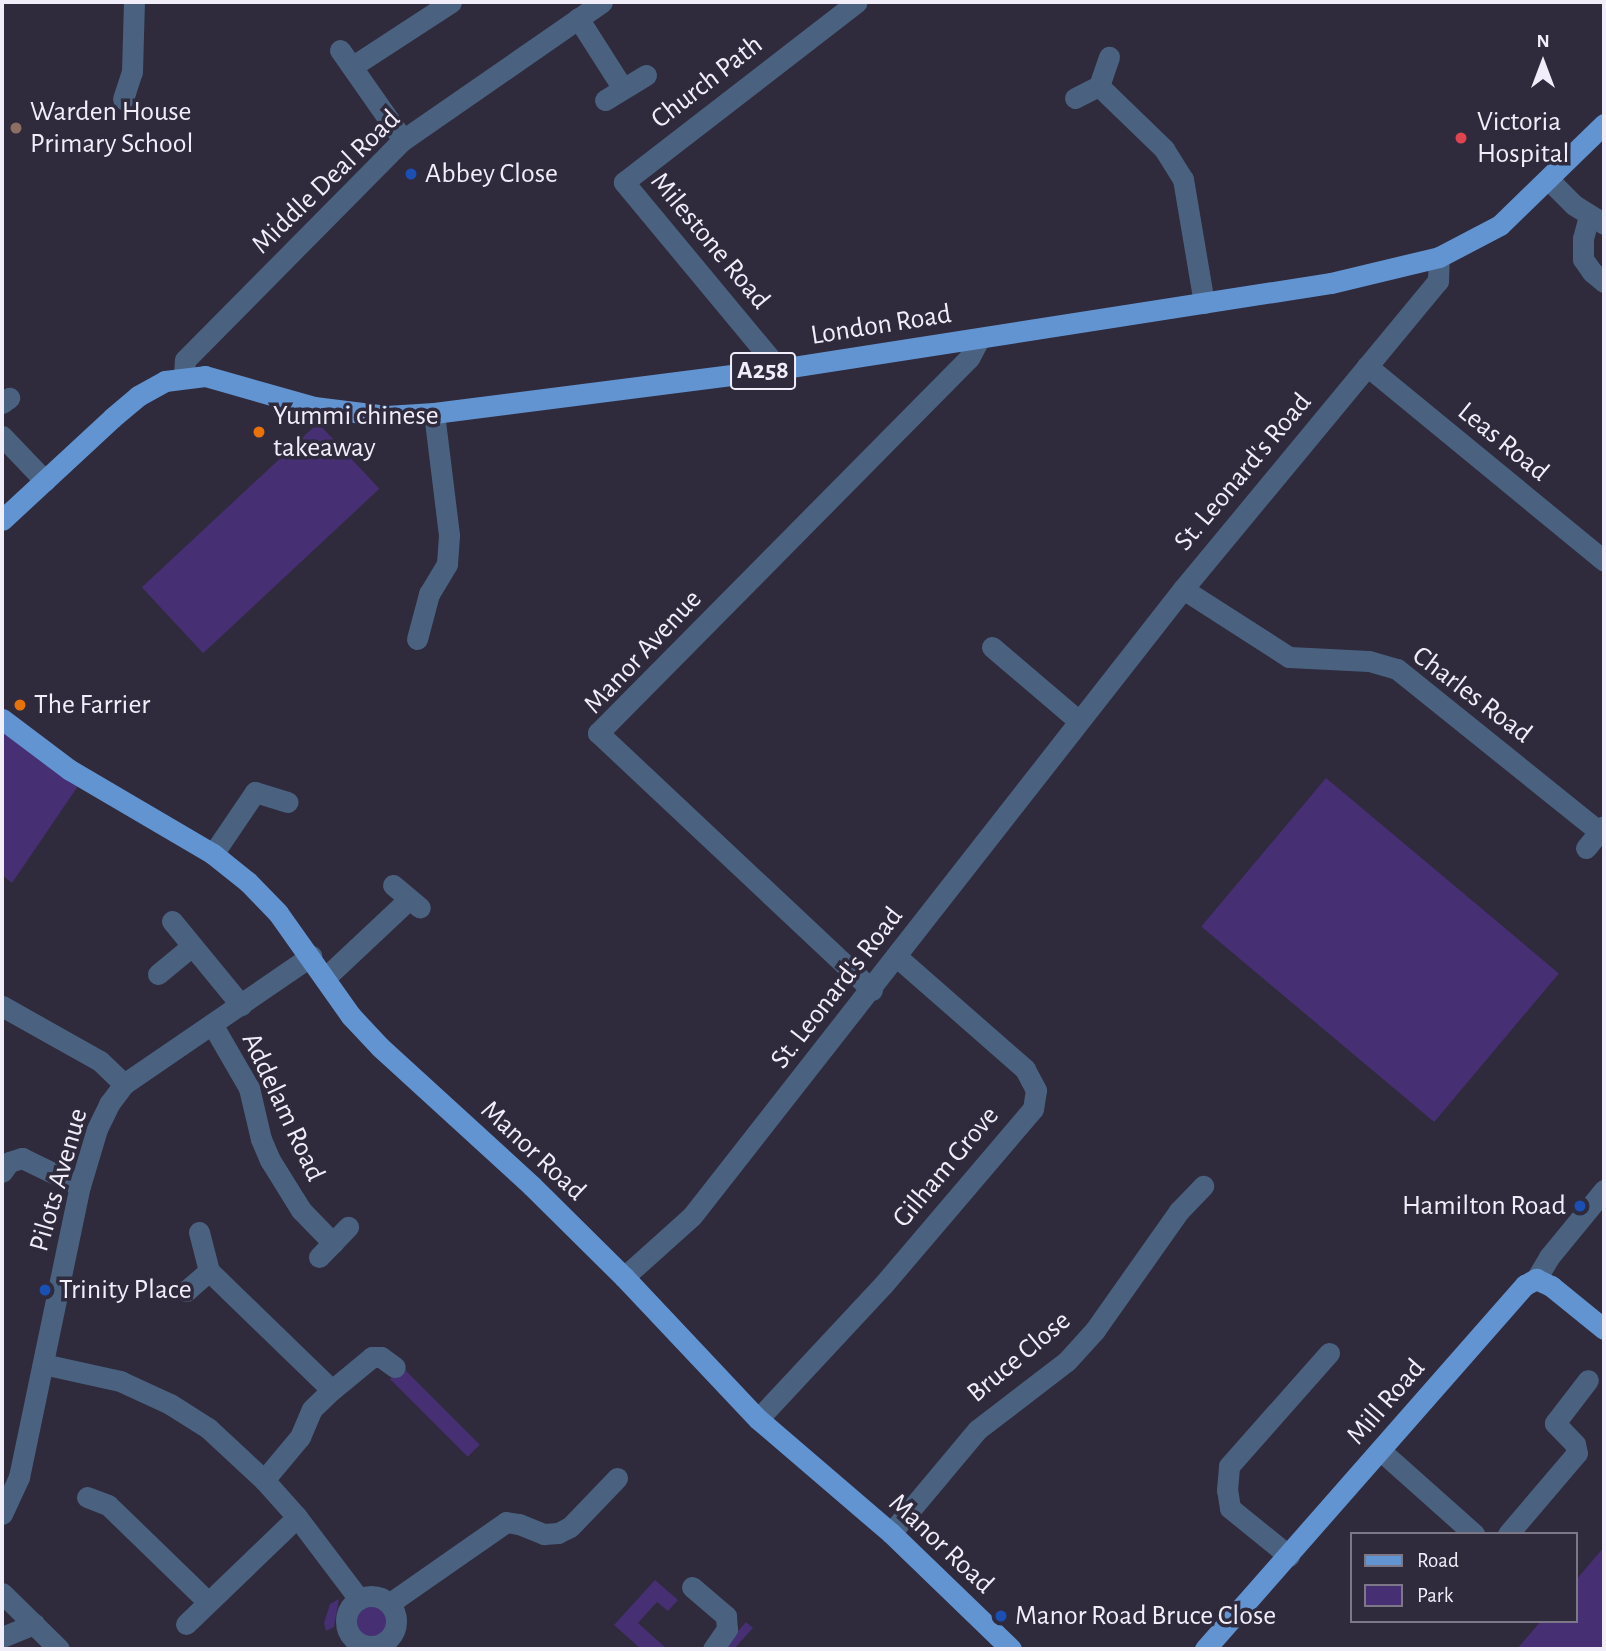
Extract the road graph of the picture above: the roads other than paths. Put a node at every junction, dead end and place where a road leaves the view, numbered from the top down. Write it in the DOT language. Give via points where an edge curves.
graph roads {
  1 [pos="134,2"];
  2 [pos="451,2"];
  3 [pos="602,2"];
  4 [pos="857,2"];
  5 [pos="578,18"];
  6 [pos="1109,57"];
  7 [pos="646,75"];
  8 [pos="1099,86"];
  9 [pos="622,87"];
  10 [pos="1074,98"];
  11 [pos="123,99"];
  12 [pos="605,100"];
  13 [pos="1604,124"];
  14 [pos="403,140"];
  15 [pos="1549,180"];
  16 [pos="624,182"];
  17 [pos="1597,220"];
  18 [pos="1439,257"];
  19 [pos="1604,282"];
  20 [pos="1204,303"];
  21 [pos="979,339"];
  22 [pos="1367,366"];
  23 [pos="779,369"];
  24 [pos="184,377"];
  25 [pos="434,413"];
  26 [pos="2,436"];
  27 [pos="45,481"];
  28 [pos="2,520"];
  29 [pos="1604,561"];
  30 [pos="1183,589"];
  31 [pos="416,639"];
  32 [pos="992,647"];
  33 [pos="2,719"];
  34 [pos="1079,721"];
  35 [pos="288,802"];
  36 [pos="1602,829"];
  37 [pos="1586,848"];
  38 [pos="214,854"];
  39 [pos="393,885"];
  40 [pos="172,921"];
  41 [pos="192,946"];
  42 [pos="311,956"];
  43 [pos="897,957"];
  44 [pos="158,974"];
  45 [pos="325,978"];
  46 [pos="872,990"];
  47 [pos="241,1004"];
  48 [pos="2,1006"];
  49 [pos="212,1024"];
  50 [pos="124,1084"];
  51 [pos="2,1172"];
  52 [pos="80,1186"];
  53 [pos="1203,1186"];
  54 [pos="1604,1190"];
  55 [pos="348,1227"];
  56 [pos="199,1232"];
  57 [pos="209,1271"];
  58 [pos="624,1277"];
  59 [pos="1536,1279"];
  60 [pos="186,1291"];
  61 [pos="1604,1329"];
  62 [pos="1329,1353"];
  63 [pos="43,1364"];
  64 [pos="395,1367"];
  65 [pos="1588,1380"];
  66 [pos="332,1390"];
  67 [pos="758,1419"];
  68 [pos="1381,1451"];
  69 [pos="617,1478"];
  70 [pos="264,1480"];
  71 [pos="87,1497"];
  72 [pos="2,1514"];
  73 [pos="297,1517"];
  74 [pos="1472,1532"];
  75 [pos="1510,1532"];
  76 [pos="891,1533"];
  77 [pos="1289,1556"];
  78 [pos="692,1587"];
  79 [pos="2,1593"];
  80 [pos="359,1599"];
  81 [pos="208,1602"];
  82 [pos="390,1603"];
  83 [pos="34,1625"];
  84 [pos="186,1625"];
  85 [pos="2,1637"];
  86 [pos="388,1645"];
  87 [pos="59,1649"];
  88 [pos="713,1649"];
  89 [pos="1011,1649"];
  90 [pos="1205,1649"];
  1 -- 11 [label="street" via="132,72"];
  2 -- 14 [label="street" via="347,58"];
  3 -- 5 [label="street, Middle Deal Road"];
  4 -- 16 [label="street, Church Path"];
  5 -- 9 [label="street"];
  5 -- 14 [label="street, Middle Deal Road"];
  6 -- 8 [label="street"];
  7 -- 9 [label="street"];
  8 -- 10 [label="street"];
  8 -- 20 [label="street" via="1164,149 1183,179"];
  9 -- 12 [label="street"];
  13 -- 15 [label="main road, London Road / A258"];
  14 -- 24 [label="street, Middle Deal Road" via="185,360"];
  15 -- 17 [label="street"];
  15 -- 18 [label="main road, London Road / A258" via="1500,225"];
  16 -- 23 [label="street, Milestone Road"];
  17 -- 19 [label="street" via="1583,239 1583,259"];
  18 -- 20 [label="main road, London Road / A258" via="1331,283"];
  18 -- 22 [label="street, St. Leonard's Road" via="1438,281"];
  20 -- 21 [label="main road, London Road / A258"];
  21 -- 23 [label="main road, London Road / A258"];
  21 -- 46 [label="street, Manor Avenue" via="969,358 598,733"];
  22 -- 29 [label="street, Leas Road"];
  22 -- 30 [label="street, St. Leonard's Road"];
  23 -- 25 [label="main road, London Road / A258"];
  24 -- 25 [label="main road, London Road / A258" via="205,376 314,407 386,416"];
  24 -- 27 [label="main road, London Road / A258" via="138,396"];
  25 -- 31 [label="street" via="449,535 447,564 429,594"];
  26 -- 27 [label="street"];
  27 -- 28 [label="main road, London Road / A258"];
  30 -- 34 [label="street, St. Leonard's Road"];
  30 -- 36 [label="street, Charles Road" via="1289,657 1369,661 1397,669"];
  32 -- 34 [label="street"];
  33 -- 38 [label="main road, Manor Road" via="71,770"];
  34 -- 43 [label="street, St. Leonard's Road"];
  35 -- 38 [label="street" via="250,788"];
  36 -- 37 [label="street, Charles Road"];
  38 -- 42 [label="main road, Manor Road" via="278,913"];
  39 -- 45 [label="street" via="414,904"];
  40 -- 41 [label="street"];
  41 -- 44 [label="street"];
  41 -- 47 [label="street"];
  42 -- 45 [label="main road, Manor Road"];
  42 -- 47 [label="street, Pilots Avenue"];
  43 -- 46 [label="street, St. Leonard's Road"];
  43 -- 67 [label="street, Gilham Grove" via="1025,1069 1036,1090 1033,1109 883,1285"];
  45 -- 58 [label="main road, Manor Road" via="380,1047"];
  46 -- 58 [label="street, St. Leonard's Road" via="692,1216"];
  47 -- 49 [label="street, Pilots Avenue"];
  48 -- 50 [label="street" via="100,1061"];
  49 -- 50 [label="street, Pilots Avenue"];
  49 -- 55 [label="street, Addelam Road" via="250,1088 261,1139 283,1185 326,1250"];
  50 -- 52 [label="street, Pilots Avenue" via="97,1129"];
  51 -- 52 [label="street" via="9,1162 22,1158"];
  52 -- 63 [label="street, Pilots Avenue"];
  53 -- 76 [label="street, Bruce Close" via="1179,1211 1095,1330 1067,1361 977,1430"];
  54 -- 59 [label="street, Mill Road"];
  56 -- 57 [label="street"];
  57 -- 60 [label="street"];
  57 -- 66 [label="street"];
  58 -- 67 [label="main road, Manor Road"];
  59 -- 61 [label="main road"];
  59 -- 68 [label="main road, Mill Road" via="1515,1294"];
  62 -- 77 [label="street" via="1229,1466 1230,1508"];
  63 -- 70 [label="street" via="101,1376 170,1404 208,1428"];
  63 -- 72 [label="street, Pilots Avenue" via="19,1477"];
  64 -- 66 [label="street" via="381,1357 372,1357"];
  65 -- 75 [label="street" via="1555,1423 1575,1444 1577,1453"];
  66 -- 70 [label="street" via="312,1409 300,1437"];
  67 -- 76 [label="main road, Manor Road"];
  68 -- 74 [label="street"];
  68 -- 77 [label="main road, Mill Road"];
  69 -- 82 [label="street" via="570,1527 544,1534 506,1522"];
  70 -- 73 [label="street"];
  71 -- 81 [label="street" via="108,1505"];
  73 -- 80 [label="street"];
  73 -- 81 [label="street"];
  76 -- 89 [label="main road, Manor Road"];
  77 -- 90 [label="main road, Mill Road"];
  78 -- 88 [label="street" via="726,1616 727,1629"];
  79 -- 83 [label="street"];
  80 -- 82 [label="street" via="374,1595"];
  80 -- 86 [label="street" via="347,1613 352,1638 368,1646"];
  81 -- 84 [label="street"];
  82 -- 86 [label="street" via="395,1628"];
  83 -- 85 [label="street"];
  83 -- 87 [label="street"];
}
